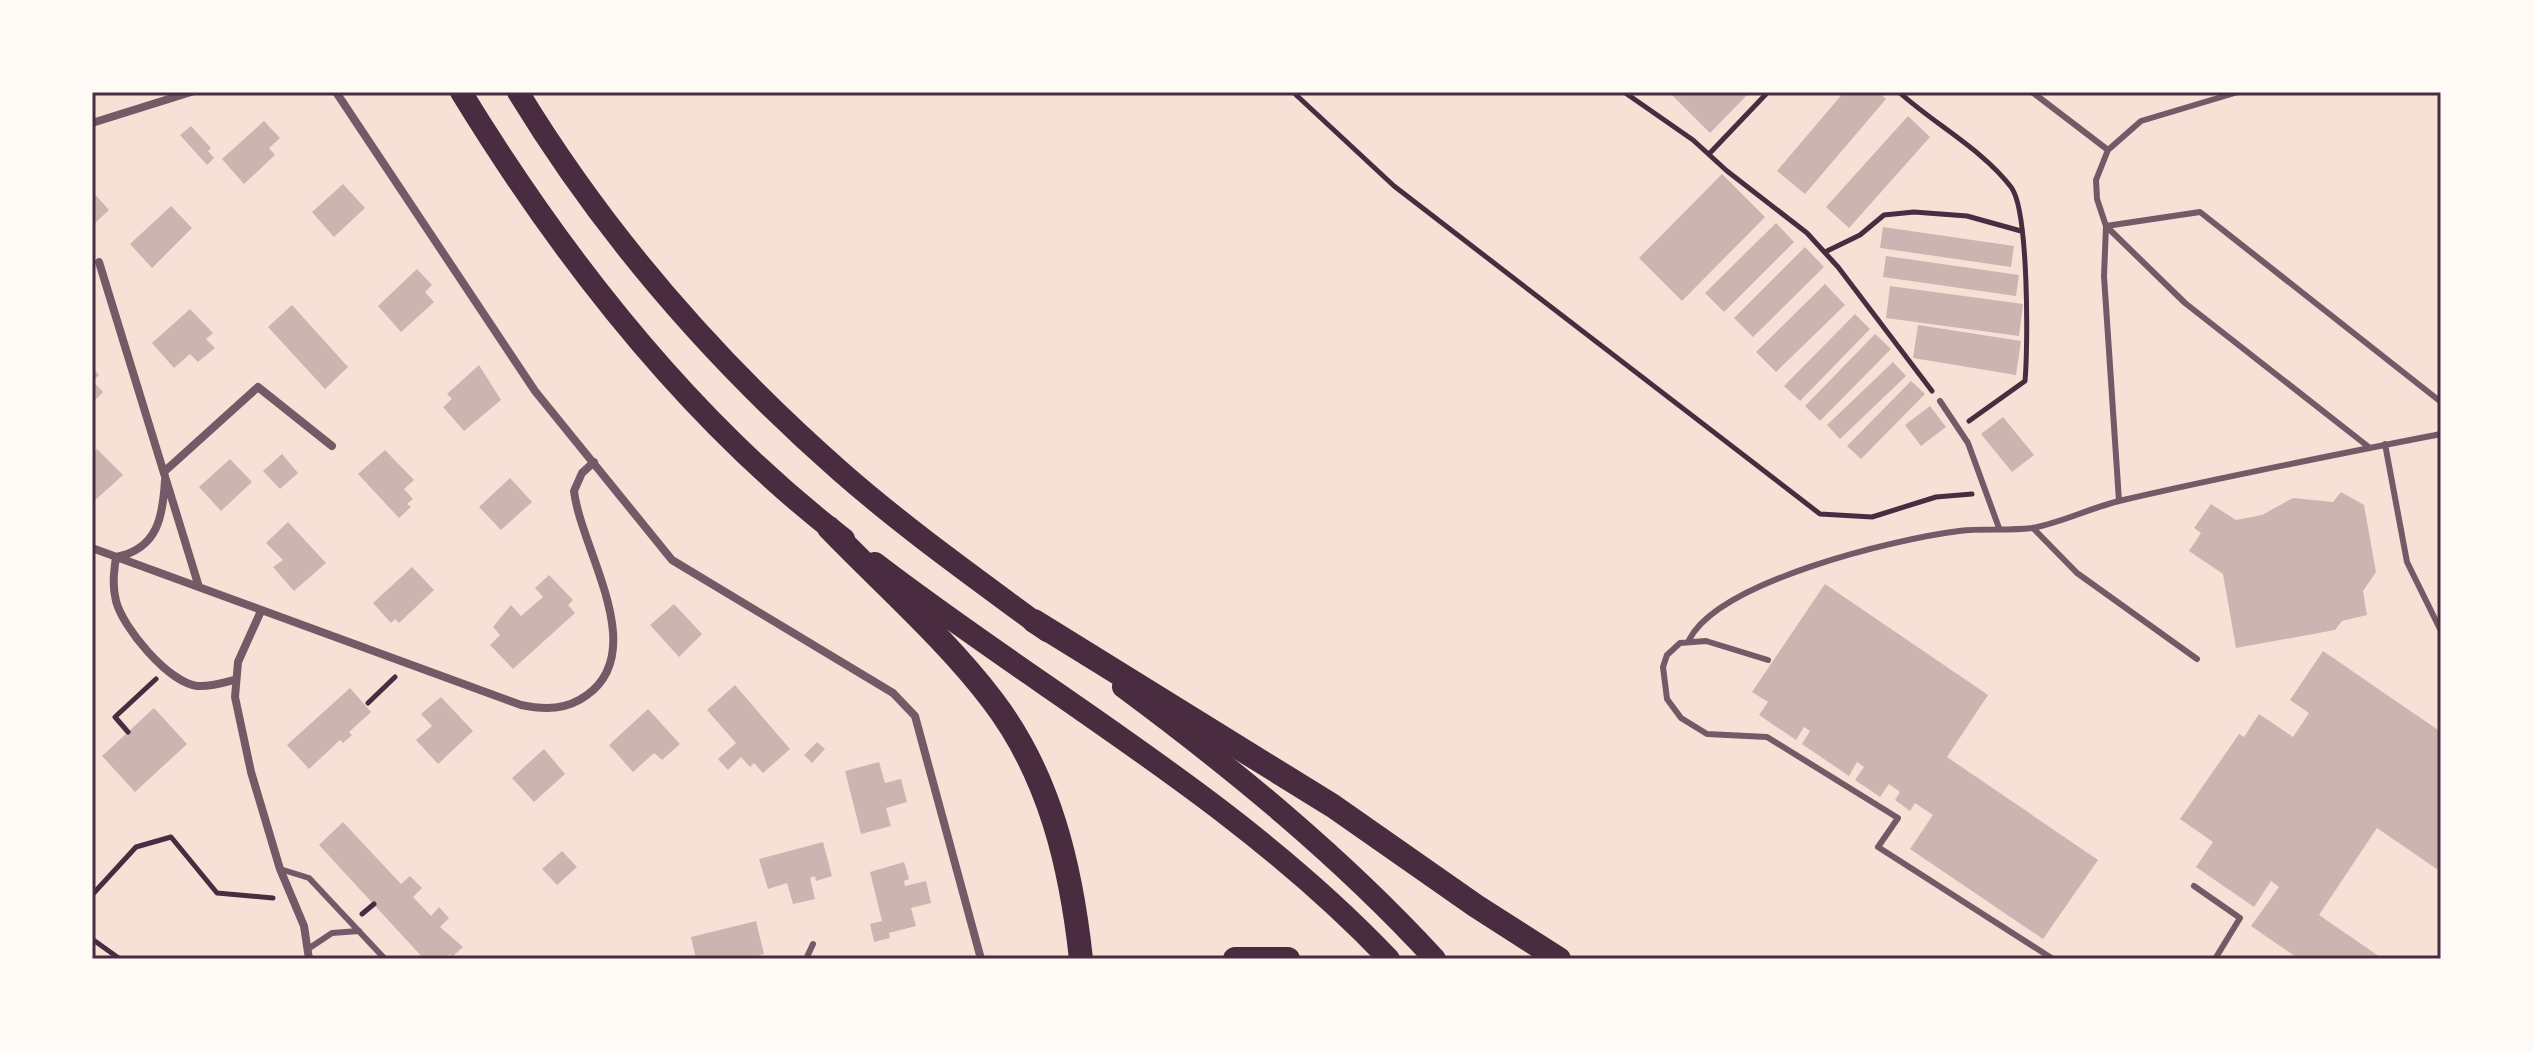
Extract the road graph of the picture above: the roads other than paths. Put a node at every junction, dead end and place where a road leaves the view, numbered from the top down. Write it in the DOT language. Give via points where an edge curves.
graph roads {
  1 [pos="191,92"];
  2 [pos="336,92"];
  3 [pos="461,92"];
  4 [pos="518,92"];
  5 [pos="2032,92"];
  6 [pos="2238,92"];
  7 [pos="92,123"];
  8 [pos="2108,150"];
  9 [pos="2106,226"];
  10 [pos="99,262"];
  11 [pos="1940,401"];
  12 [pos="2441,402"];
  13 [pos="2441,434"];
  14 [pos="2385,444"];
  15 [pos="332,446"];
  16 [pos="2370,448"];
  17 [pos="594,462"];
  18 [pos="165,471"];
  19 [pos="2119,501"];
  20 [pos="829,528"];
  21 [pos="1999,528"];
  22 [pos="2033,528"];
  23 [pos="92,548"];
  24 [pos="116,557"];
  25 [pos="199,587"];
  26 [pos="261,611"];
  27 [pos="1034,621"];
  28 [pos="2441,631"];
  29 [pos="1689,640"];
  30 [pos="2197,659"];
  31 [pos="1768,660"];
  32 [pos="234,680"];
  33 [pos="280,869"];
  34 [pos="2194,886"];
  35 [pos="359,931"];
  36 [pos="813,944"];
  37 [pos="308,949"];
  38 [pos="309,959"];
  39 [pos="385,959"];
  40 [pos="806,959"];
  41 [pos="981,959"];
  42 [pos="1081,959"];
  43 [pos="1235,959"];
  44 [pos="1288,959"];
  45 [pos="1389,959"];
  46 [pos="1435,959"];
  47 [pos="1559,959"];
  48 [pos="2053,959"];
  49 [pos="2215,959"];
  1 -- 7 [label="street"];
  2 -- 17 [label="street" via="535,391"];
  3 -- 20 [label="highway" via="538,209 615,309 687,392"];
  4 -- 27 [label="highway" via="646,273 741,378 842,473"];
  5 -- 8 [label="lane"];
  6 -- 8 [label="lane" via="2141,121"];
  8 -- 9 [label="lane" via="2096,180"];
  9 -- 12 [label="lane" via="2200,212"];
  9 -- 16 [label="lane" via="2185,303"];
  9 -- 19 [label="lane" via="2104,276"];
  10 -- 18 [label="street"];
  11 -- 21 [label="lane" via="1989,493"];
  13 -- 14 [label="lane"];
  14 -- 16 [label="lane"];
  14 -- 28 [label="lane" via="2407,562"];
  15 -- 18 [label="street" via="258,387"];
  16 -- 19 [label="lane"];
  17 -- 26 [label="street" via="576,482 576,502 615,642 602,680 579,700 551,709 521,705"];
  17 -- 41 [label="street" via="672,560 893,693 915,716"];
  18 -- 24 [label="street" via="163,512 154,535 137,550"];
  18 -- 25 [label="street"];
  19 -- 22 [label="lane"];
  20 -- 42 [label="highway" via="976,682 1010,727 1039,781 1060,838"];
  20 -- 45 [label="highway" via="1208,798 1291,865"];
  21 -- 22 [label="lane"];
  21 -- 29 [label="lane" via="1922,537 1834,558 1710,614"];
  22 -- 30 [label="lane" via="2077,573"];
  23 -- 24 [label="street"];
  24 -- 25 [label="street"];
  24 -- 32 [label="street" via="113,582 124,620 167,670 198,686"];
  25 -- 26 [label="street"];
  26 -- 32 [label="street"];
  27 -- 46 [label="highway" via="1300,826"];
  27 -- 47 [label="highway" via="1333,806"];
  29 -- 31 [label="lane"];
  29 -- 48 [label="lane" via="1673,648 1663,667 1667,699 1681,718 1707,734 1767,737 1898,818 1878,847"];
  32 -- 33 [label="street" via="251,772"];
  33 -- 35 [label="lane" via="309,878"];
  33 -- 37 [label="street"];
  34 -- 49 [label="lane" via="2240,918"];
  35 -- 37 [label="lane" via="332,933"];
  35 -- 39 [label="lane"];
  36 -- 40 [label="lane"];
  37 -- 38 [label="street"];
  43 -- 44 [label="highway"];
}
